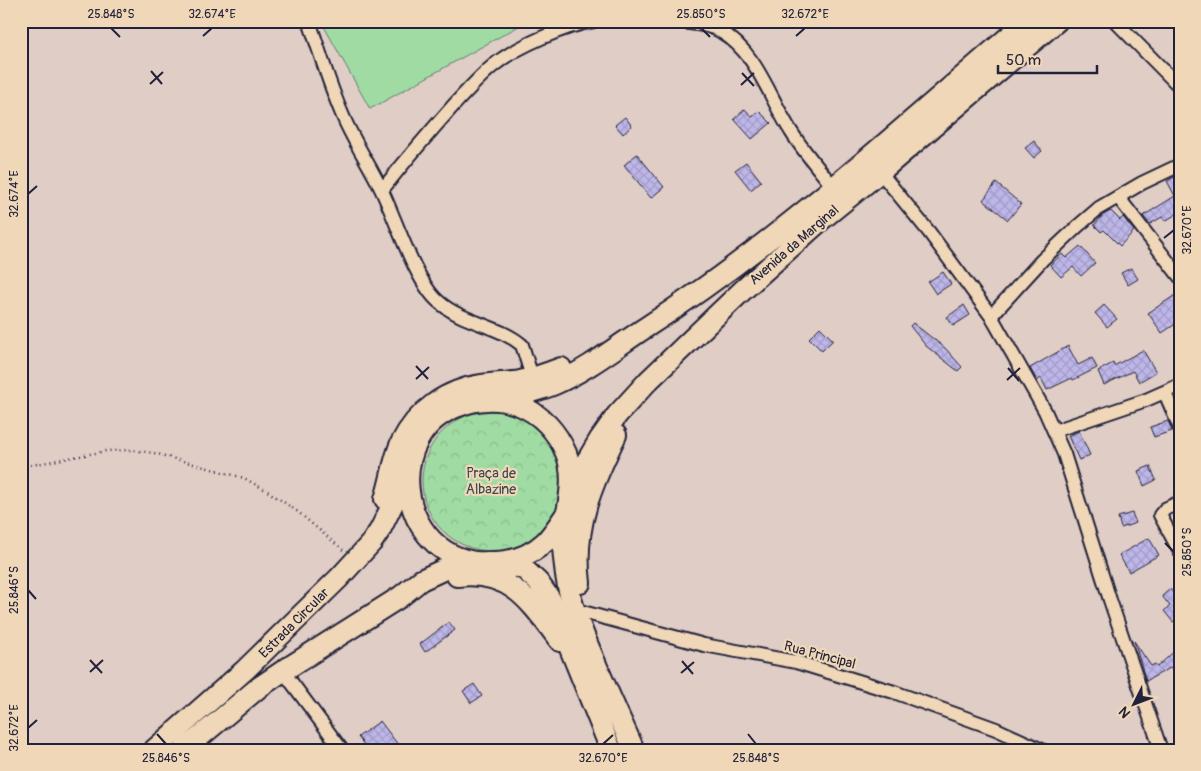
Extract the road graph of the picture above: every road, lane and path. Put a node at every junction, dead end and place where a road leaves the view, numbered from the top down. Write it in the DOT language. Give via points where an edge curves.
graph roads {
  1 [pos="309,21"];
  2 [pos="594,21"];
  3 [pos="675,21"];
  4 [pos="1027,21"];
  5 [pos="1057,21"];
  6 [pos="1114,21"];
  7 [pos="1180,87"];
  8 [pos="1180,165"];
  9 [pos="880,172"];
  10 [pos="834,188"];
  11 [pos="382,190"];
  12 [pos="1118,197"];
  13 [pos="1180,277"];
  14 [pos="991,316"];
  15 [pos="601,356"];
  16 [pos="532,377"];
  17 [pos="648,381"];
  18 [pos="1180,385"];
  19 [pos="1165,393"];
  20 [pos="497,400"];
  21 [pos="1180,428"];
  22 [pos="1054,431"];
  23 [pos="21,467"];
  24 [pos="407,474"];
  25 [pos="1180,502"];
  26 [pos="568,508"];
  27 [pos="1180,552"];
  28 [pos="352,557"];
  29 [pos="477,562"];
  30 [pos="338,578"];
  31 [pos="400,597"];
  32 [pos="583,612"];
  33 [pos="573,659"];
  34 [pos="283,671"];
  35 [pos="602,678"];
  36 [pos="154,750"];
  37 [pos="184,750"];
  38 [pos="342,750"];
  39 [pos="611,750"];
  40 [pos="634,750"];
  41 [pos="1042,750"];
  42 [pos="1161,750"];
  1 -- 11 [label="street" via="342,115"];
  2 -- 11 [label="street" via="552,34 494,65 415,148"];
  3 -- 10 [label="street" via="718,30 740,47 760,75 792,133"];
  4 -- 10 [label="main road, Avenida da Marginal"];
  5 -- 9 [label="main road, Avenida da Marginal"];
  6 -- 7 [label="street"];
  8 -- 12 [label="street"];
  9 -- 14 [label="street"];
  9 -- 17 [label="main road, Avenida da Marginal" via="821,220"];
  10 -- 15 [label="main road, Avenida da Marginal" via="725,273"];
  11 -- 16 [label="street" via="416,268 437,301 453,313 519,342"];
  12 -- 13 [label="street"];
  12 -- 14 [label="street" via="1078,226"];
  14 -- 22 [label="street" via="1046,411"];
  15 -- 16 [label="main road"];
  15 -- 20 [label="main road, Avenida da Marginal" via="557,383"];
  16 -- 28 [label="main road" via="458,391 442,398 421,414 401,445 381,510"];
  17 -- 26 [label="main road, Avenida da Marginal" via="600,439 585,464"];
  17 -- 32 [label="main road" via="616,434 594,479 585,509 578,567"];
  18 -- 19 [label="street"];
  19 -- 21 [label="street"];
  19 -- 22 [label="street"];
  20 -- 24 [label="main road" via="471,401 440,416 413,449"];
  20 -- 26 [label="main road" via="519,405 540,417 556,434 567,455 571,478"];
  22 -- 42 [label="street"];
  23 -- 28 [label="path" via="106,451 130,450 220,470 244,478 268,492 298,512"];
  24 -- 29 [label="main road" via="409,498 417,520 430,538 449,553"];
  24 -- 30 [label="main road, Estrada Circular" via="380,530"];
  25 -- 27 [label="street" via="1160,515"];
  26 -- 29 [label="main road" via="545,542 526,555 506,562"];
  26 -- 35 [label="main road" via="563,544 566,575 580,626"];
  28 -- 30 [label="main road"];
  29 -- 31 [label="main road, Estrada Circular" via="435,573"];
  29 -- 33 [label="main road, Estrada Circular" via="523,568 538,582 565,632"];
  30 -- 36 [label="main road, Estrada Circular" via="245,670"];
  31 -- 33 [label="main road" via="458,576 480,575 499,579 533,605"];
  31 -- 34 [label="main road, Estrada Circular"];
  32 -- 35 [label="main road"];
  32 -- 41 [label="street, Rua Principal" via="704,644 805,664 996,729"];
  33 -- 39 [label="main road, Estrada Circular"];
  34 -- 37 [label="main road, Estrada Circular"];
  34 -- 38 [label="street"];
  35 -- 40 [label="main road"];
}
